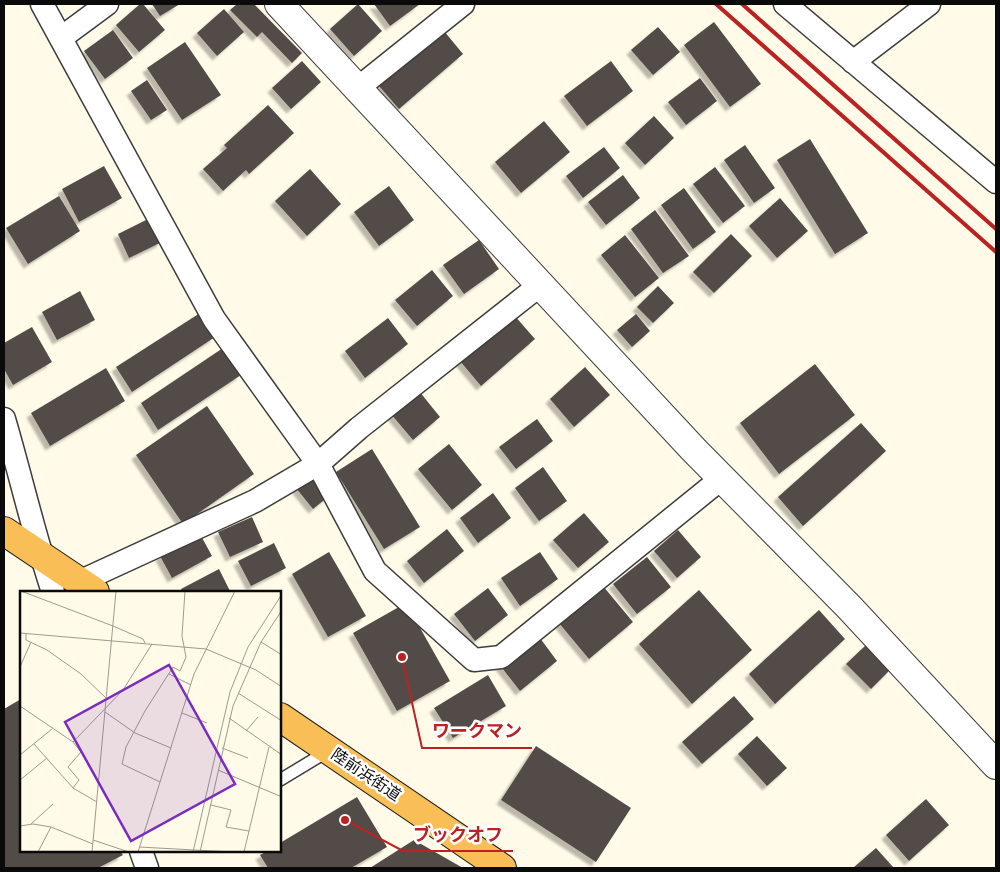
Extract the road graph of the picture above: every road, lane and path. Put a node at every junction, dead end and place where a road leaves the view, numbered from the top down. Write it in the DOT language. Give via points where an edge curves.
graph roads {
  1 [pos="42,4"];
  2 [pos="107,4"];
  3 [pos="279,4"];
  4 [pos="463,4"];
  5 [pos="785,4"];
  6 [pos="929,4"];
  7 [pos="61,38"];
  8 [pos="853,62"];
  9 [pos="358,88"];
  10 [pos="996,182"];
  11 [pos="540,285"];
  12 [pos="4,419"];
  13 [pos="318,464"];
  14 [pos="722,478"];
  15 [pos="4,530"];
  16 [pos="40,555"];
  17 [pos="87,587"];
  18 [pos="53,591"];
  19 [pos="281,718"];
  20 [pos="329,750"];
  21 [pos="996,766"];
  22 [pos="281,779"];
  23 [pos="141,852"];
  24 [pos="147,868"];
  25 [pos="502,868"];
  1 -- 7 [label="street"];
  2 -- 7 [label="street"];
  3 -- 9 [label="street"];
  4 -- 9 [label="street"];
  5 -- 8 [label="street"];
  6 -- 8 [label="street"];
  7 -- 13 [label="street" via="214,319"];
  8 -- 10 [label="street"];
  9 -- 11 [label="street"];
  11 -- 13 [label="street"];
  11 -- 14 [label="street"];
  12 -- 16 [label="street"];
  13 -- 14 [label="street" via="375,571 474,660 502,657"];
  13 -- 17 [label="street" via="255,501"];
  14 -- 21 [label="street" via="849,607"];
  15 -- 16 [label="highway"];
  16 -- 17 [label="highway"];
  16 -- 18 [label="street"];
  19 -- 20 [label="highway, 陸前浜街道"];
  20 -- 22 [label="lane"];
  20 -- 25 [label="highway, 陸前浜街道"];
  23 -- 24 [label="street"];
}
